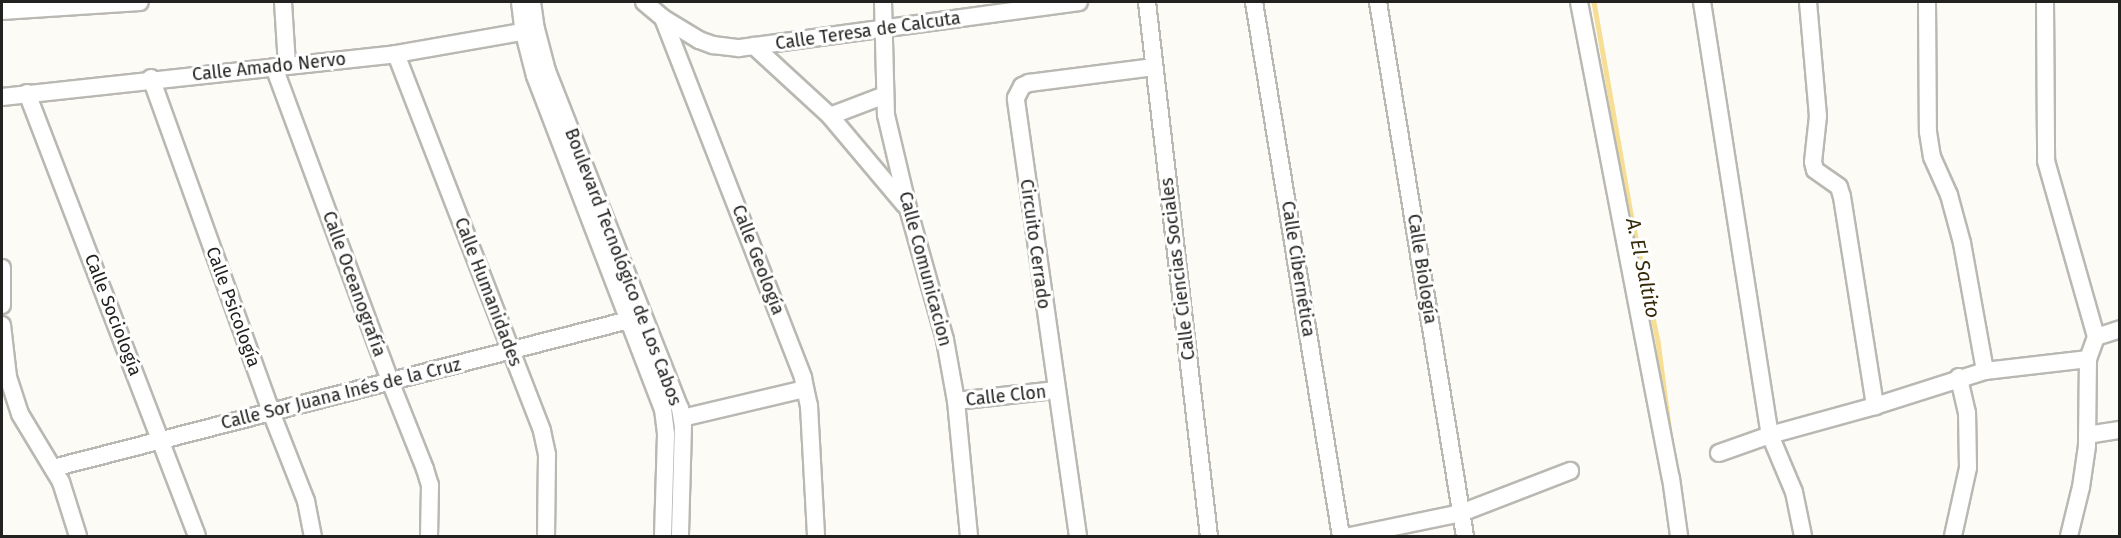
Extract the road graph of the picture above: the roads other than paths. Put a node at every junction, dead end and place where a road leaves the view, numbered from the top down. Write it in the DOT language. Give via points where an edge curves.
graph roads {
  1 [pos="140,2"];
  2 [pos="283,2"];
  3 [pos="520,2"];
  4 [pos="532,2"];
  5 [pos="645,2"];
  6 [pos="883,2"];
  7 [pos="1079,2"];
  8 [pos="1148,2"];
  9 [pos="1254,2"];
  10 [pos="1378,2"];
  11 [pos="1579,2"];
  12 [pos="1702,2"];
  13 [pos="1808,2"];
  14 [pos="1927,2"];
  15 [pos="2045,2"];
  16 [pos="2,11"];
  17 [pos="663,18"];
  18 [pos="882,30"];
  19 [pos="530,31"];
  20 [pos="754,46"];
  21 [pos="396,54"];
  22 [pos="281,66"];
  23 [pos="1154,68"];
  24 [pos="151,78"];
  25 [pos="27,93"];
  26 [pos="885,95"];
  27 [pos="2,96"];
  28 [pos="830,116"];
  29 [pos="908,208"];
  30 [pos="2,268"];
  31 [pos="2,305"];
  32 [pos="628,320"];
  33 [pos="2,325"];
  34 [pos="2120,328"];
  35 [pos="2096,337"];
  36 [pos="511,350"];
  37 [pos="2088,359"];
  38 [pos="1985,370"];
  39 [pos="1959,377"];
  40 [pos="390,381"];
  41 [pos="805,389"];
  42 [pos="1056,390"];
  43 [pos="956,401"];
  44 [pos="1875,406"];
  45 [pos="271,412"];
  46 [pos="682,418"];
  47 [pos="2120,430"];
  48 [pos="1770,435"];
  49 [pos="2087,435"];
  50 [pos="162,440"];
  51 [pos="1719,453"];
  52 [pos="53,468"];
  53 [pos="1570,471"];
  54 [pos="1461,513"];
  55 [pos="78,537"];
  56 [pos="197,537"];
  57 [pos="313,537"];
  58 [pos="429,537"];
  59 [pos="546,537"];
  60 [pos="663,537"];
  61 [pos="680,537"];
  62 [pos="816,537"];
  63 [pos="969,537"];
  64 [pos="1078,537"];
  65 [pos="1209,537"];
  66 [pos="1341,537"];
  67 [pos="1350,537"];
  68 [pos="1465,537"];
  69 [pos="1678,537"];
  70 [pos="1803,537"];
  71 [pos="1953,537"];
  72 [pos="2069,537"];
  1 -- 16 [label="street"];
  2 -- 22 [label="street, Calle Oceanografía"];
  3 -- 19 [label="street, Boulevard Tecnológico de Los Cabos"];
  4 -- 19 [label="street, Boulevard Tecnológico de Los Cabos"];
  5 -- 17 [label="street, Calle Geología"];
  6 -- 18 [label="street, Calle Comunicacion"];
  7 -- 18 [label="street, Calle Teresa de Calcuta"];
  8 -- 23 [label="street, Calle Ciencias Sociales"];
  9 -- 66 [label="street, Calle Cibernética"];
  10 -- 54 [label="street, Calle Biología"];
  11 -- 69 [label="street" via="1671,478"];
  12 -- 48 [label="street"];
  13 -- 44 [label="street" via="1818,116 1813,162 1815,170 1839,187 1842,197"];
  14 -- 38 [label="street" via="1928,132 1932,157 1949,195 1962,243"];
  15 -- 35 [label="street" via="2045,155"];
  17 -- 20 [label="street, Calle Teresa de Calcuta" via="713,45"];
  17 -- 41 [label="street, Calle Geología"];
  18 -- 20 [label="street, Calle Teresa de Calcuta"];
  18 -- 26 [label="street, Calle Comunicacion"];
  19 -- 21 [label="street, Calle Amado Nervo"];
  19 -- 32 [label="street, Boulevard Tecnológico de Los Cabos" via="535,76"];
  19 -- 46 [label="street, Boulevard Tecnológico de Los Cabos" via="647,320"];
  20 -- 28 [label="street"];
  21 -- 22 [label="street, Calle Amado Nervo"];
  21 -- 36 [label="street, Calle Humanidades"];
  22 -- 24 [label="street, Calle Amado Nervo"];
  22 -- 40 [label="street, Calle Oceanografía"];
  23 -- 42 [label="street, Circuito Cerrado" via="1037,82 1018,91 1016,107"];
  23 -- 65 [label="street, Calle Ciencias Sociales"];
  24 -- 25 [label="street, Calle Amado Nervo"];
  24 -- 45 [label="street, Calle Psicología"];
  25 -- 27 [label="street, Calle Amado Nervo"];
  25 -- 50 [label="street, Calle Sociología"];
  26 -- 28 [label="street"];
  26 -- 29 [label="street, Calle Comunicacion" via="890,137"];
  28 -- 29 [label="street"];
  29 -- 43 [label="street, Calle Comunicacion" via="938,309"];
  30 -- 31 [label="street"];
  32 -- 36 [label="street, Calle Sor Juana Inés de la Cruz"];
  32 -- 60 [label="street, Boulevard Tecnológico de Los Cabos" via="665,418"];
  33 -- 52 [label="street" via="6,365 17,406 26,428"];
  34 -- 35 [label="street"];
  35 -- 37 [label="street"];
  36 -- 40 [label="street, Calle Sor Juana Inés de la Cruz"];
  36 -- 59 [label="street, Calle Humanidades" via="545,443"];
  37 -- 38 [label="street"];
  37 -- 49 [label="street"];
  38 -- 39 [label="street"];
  39 -- 44 [label="street"];
  39 -- 71 [label="street" via="1967,413 1968,468"];
  40 -- 45 [label="street, Calle Sor Juana Inés de la Cruz"];
  40 -- 58 [label="street, Calle Oceanografía" via="430,485"];
  41 -- 46 [label="street"];
  41 -- 62 [label="street, Calle Geología"];
  42 -- 43 [label="street, Calle Clon"];
  42 -- 64 [label="street, Circuito Cerrado"];
  43 -- 63 [label="street, Calle Comunicacion"];
  44 -- 48 [label="street"];
  45 -- 50 [label="street, Calle Sor Juana Inés de la Cruz"];
  45 -- 57 [label="street, Calle Psicología" via="306,501"];
  46 -- 61 [label="street, Boulevard Tecnológico de Los Cabos"];
  47 -- 49 [label="street"];
  48 -- 51 [label="street"];
  48 -- 70 [label="street" via="1794,492"];
  49 -- 72 [label="street" via="2081,487"];
  50 -- 52 [label="street, Calle Sor Juana Inés de la Cruz"];
  50 -- 56 [label="street, Calle Sociología"];
  52 -- 55 [label="street" via="72,510"];
  53 -- 54 [label="street"];
  54 -- 67 [label="street"];
  54 -- 68 [label="street, Calle Biología"];
}
